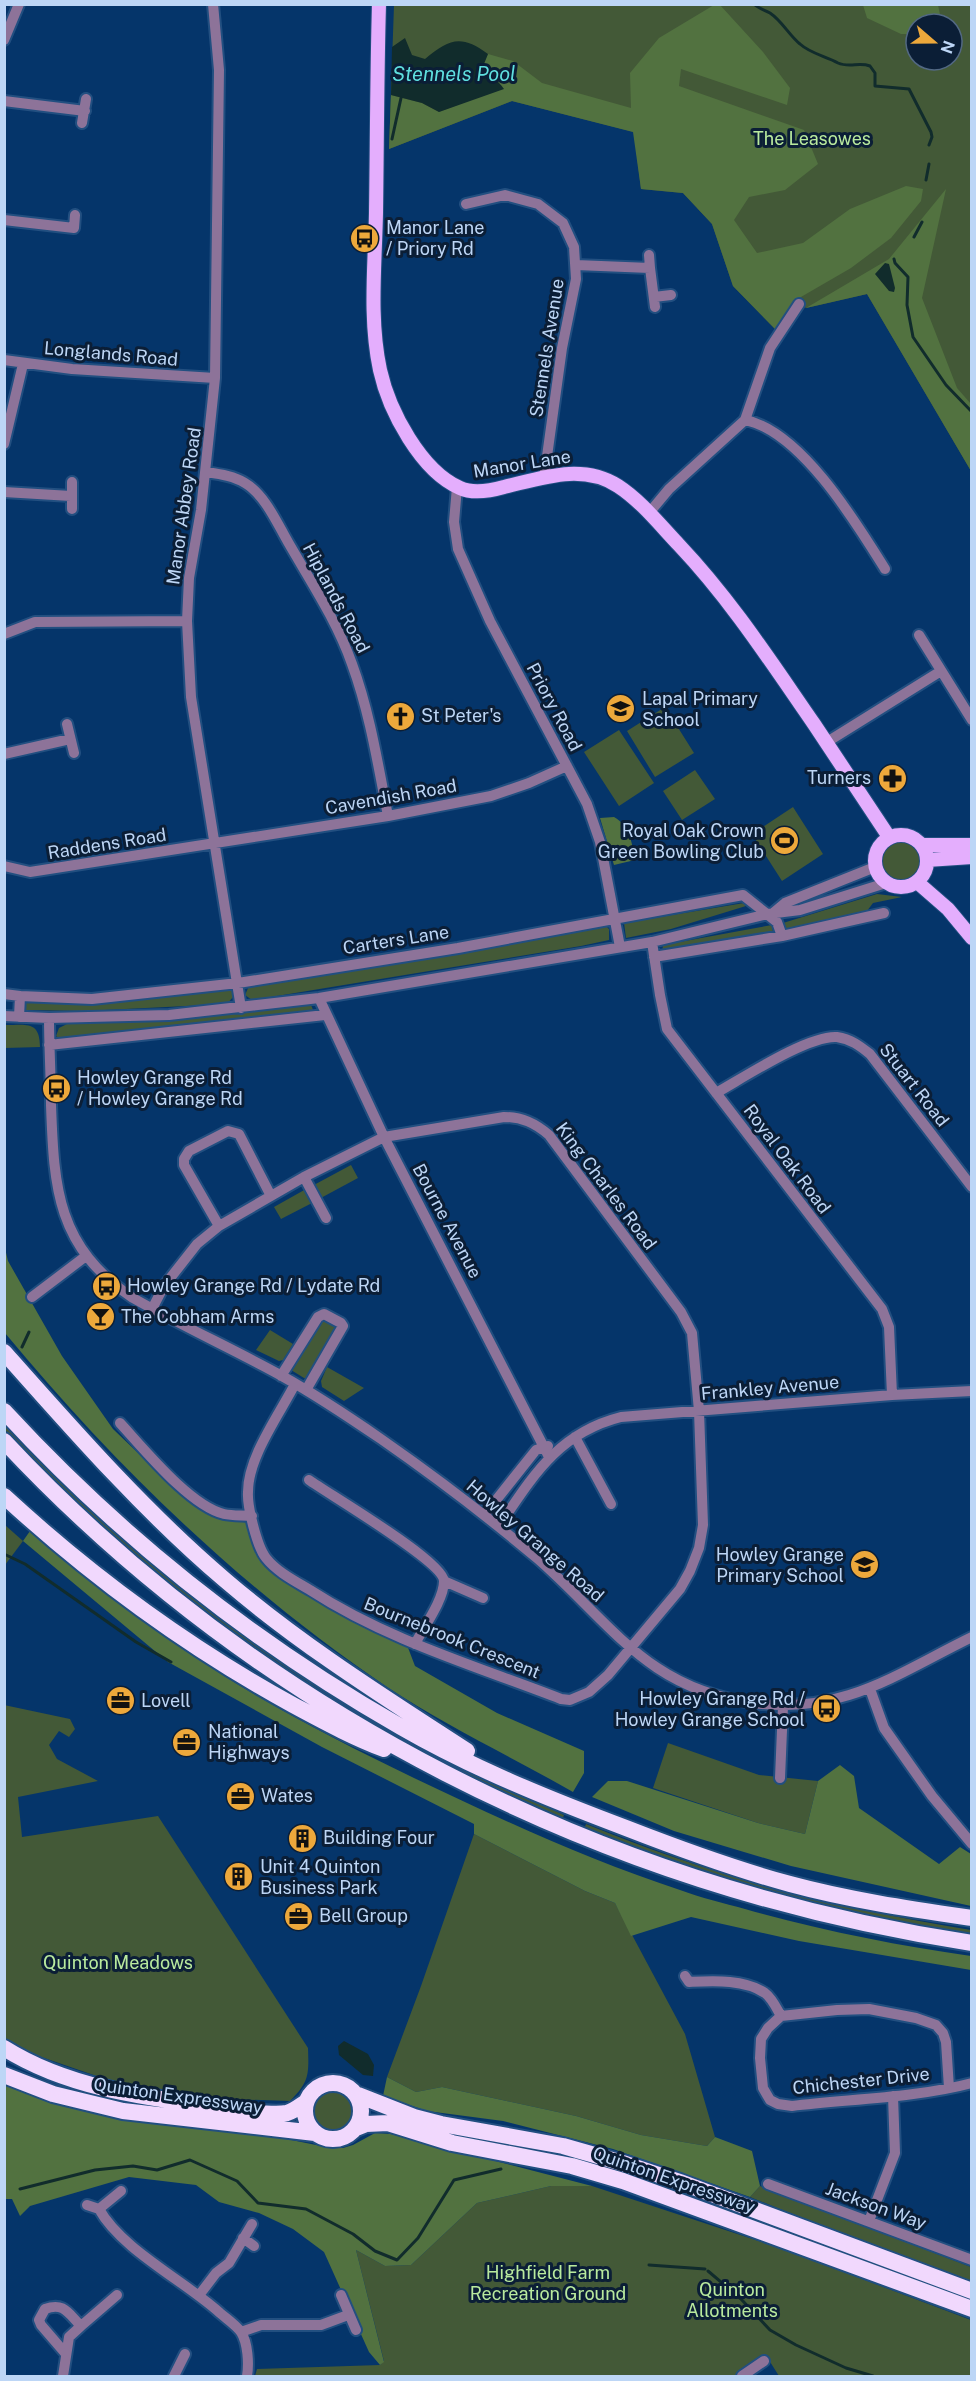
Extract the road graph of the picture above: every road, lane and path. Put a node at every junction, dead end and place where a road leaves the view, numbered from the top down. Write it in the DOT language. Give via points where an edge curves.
graph roads {
  1 [pos="19,4"];
  2 [pos="213,4"];
  3 [pos="379,4"];
  4 [pos="4,40"];
  5 [pos="86,99"];
  6 [pos="4,101"];
  7 [pos="85,111"];
  8 [pos="82,123"];
  9 [pos="466,204"];
  10 [pos="75,215"];
  11 [pos="4,220"];
  12 [pos="649,255"];
  13 [pos="576,266"];
  14 [pos="650,268"];
  15 [pos="671,295"];
  16 [pos="799,304"];
  17 [pos="4,360"];
  18 [pos="23,364"];
  19 [pos="215,378"];
  20 [pos="746,420"];
  21 [pos="4,444"];
  22 [pos="206,472"];
  23 [pos="544,478"];
  24 [pos="72,482"];
  25 [pos="457,487"];
  26 [pos="4,492"];
  27 [pos="71,496"];
  28 [pos="72,509"];
  29 [pos="649,513"];
  30 [pos="885,569"];
  31 [pos="187,621"];
  32 [pos="4,634"];
  33 [pos="919,635"];
  34 [pos="941,671"];
  35 [pos="972,720"];
  36 [pos="67,724"];
  37 [pos="70,739"];
  38 [pos="827,742"];
  39 [pos="74,753"];
  40 [pos="4,754"];
  41 [pos="567,766"];
  42 [pos="388,816"];
  43 [pos="889,837"];
  44 [pos="215,843"];
  45 [pos="923,845"];
  46 [pos="972,845"];
  47 [pos="972,857"];
  48 [pos="927,860"];
  49 [pos="4,866"];
  50 [pos="875,867"];
  51 [pos="917,882"];
  52 [pos="886,883"];
  53 [pos="879,910"];
  54 [pos="771,914"];
  55 [pos="616,919"];
  56 [pos="782,936"];
  57 [pos="972,938"];
  58 [pos="652,942"];
  59 [pos="620,947"];
  60 [pos="654,957"];
  61 [pos="238,983"];
  62 [pos="4,994"];
  63 [pos="20,996"];
  64 [pos="319,998"];
  65 [pos="241,1008"];
  66 [pos="325,1015"];
  67 [pos="4,1016"];
  68 [pos="19,1017"];
  69 [pos="49,1018"];
  70 [pos="49,1045"];
  71 [pos="716,1093"];
  72 [pos="384,1137"];
  73 [pos="304,1177"];
  74 [pos="972,1187"];
  75 [pos="271,1197"];
  76 [pos="326,1218"];
  77 [pos="219,1226"];
  78 [pos="86,1256"];
  79 [pos="33,1297"];
  80 [pos="152,1309"];
  81 [pos="4,1352"];
  82 [pos="281,1376"];
  83 [pos="295,1384"];
  84 [pos="306,1390"];
  85 [pos="972,1391"];
  86 [pos="892,1395"];
  87 [pos="4,1411"];
  88 [pos="699,1411"];
  89 [pos="120,1423"];
  90 [pos="576,1437"];
  91 [pos="4,1441"];
  92 [pos="564,1444"];
  93 [pos="543,1446"];
  94 [pos="549,1457"];
  95 [pos="309,1480"];
  96 [pos="4,1496"];
  97 [pos="611,1504"];
  98 [pos="485,1514"];
  99 [pos="252,1516"];
  100 [pos="499,1526"];
  101 [pos="444,1581"];
  102 [pos="483,1598"];
  103 [pos="972,1637"];
  104 [pos="415,1644"];
  105 [pos="630,1648"];
  106 [pos="870,1689"];
  107 [pos="783,1706"];
  108 [pos="440,1772"];
  109 [pos="780,1778"];
  110 [pos="515,1783"];
  111 [pos="972,1844"];
  112 [pos="972,1918"];
  113 [pos="972,1943"];
  114 [pos="685,1976"];
  115 [pos="781,2016"];
  116 [pos="4,2048"];
  117 [pos="4,2075"];
  118 [pos="972,2083"];
  119 [pos="949,2088"];
  120 [pos="358,2095"];
  121 [pos="893,2096"];
  122 [pos="306,2102"];
  123 [pos="356,2128"];
  124 [pos="315,2133"];
  125 [pos="768,2184"];
  126 [pos="121,2191"];
  127 [pos="87,2205"];
  128 [pos="99,2209"];
  129 [pos="869,2221"];
  130 [pos="252,2224"];
  131 [pos="243,2238"];
  132 [pos="254,2246"];
  133 [pos="972,2260"];
  134 [pos="972,2291"];
  135 [pos="200,2294"];
  136 [pos="117,2295"];
  137 [pos="341,2295"];
  138 [pos="972,2309"];
  139 [pos="348,2315"];
  140 [pos="81,2326"];
  141 [pos="356,2330"];
  142 [pos="241,2332"];
  143 [pos="66,2354"];
  144 [pos="185,2354"];
  145 [pos="764,2361"];
  146 [pos="63,2376"];
  147 [pos="174,2376"];
  148 [pos="247,2376"];
  149 [pos="742,2376"];
  1 -- 4 [label="street"];
  2 -- 19 [label="street, Manor Abbey Road" via="219,70"];
  3 -- 25 [label="main road, Manor Lane" via="374,276 380,370 398,418 424,459"];
  5 -- 7 [label="street"];
  6 -- 7 [label="street"];
  7 -- 8 [label="street"];
  9 -- 13 [label="street, Stennels Avenue" via="505,195 538,204 562,223 574,247"];
  10 -- 11 [label="street" via="74,233"];
  12 -- 14 [label="street"];
  13 -- 14 [label="street"];
  13 -- 23 [label="street, Stennels Avenue"];
  14 -- 15 [label="street" via="654,302"];
  16 -- 20 [label="street" via="767,355"];
  17 -- 18 [label="street, Longlands Road"];
  18 -- 19 [label="street, Longlands Road"];
  18 -- 21 [label="street"];
  19 -- 22 [label="street, Manor Abbey Road"];
  20 -- 29 [label="street" via="669,489"];
  20 -- 30 [label="street" via="781,438 817,469"];
  22 -- 31 [label="street, Manor Abbey Road" via="189,578"];
  22 -- 42 [label="street, Hiplands Road" via="227,476 253,489 324,603 352,663 364,702"];
  23 -- 25 [label="main road, Manor Lane" via="491,490"];
  23 -- 29 [label="main road, Manor Lane" via="598,476 620,488"];
  24 -- 27 [label="street"];
  25 -- 41 [label="street, Priory Road" via="454,522 458,549 468,575"];
  26 -- 27 [label="street"];
  27 -- 28 [label="street"];
  29 -- 38 [label="main road, Manor Lane" via="737,611"];
  31 -- 32 [label="street" via="35,622"];
  31 -- 44 [label="street, Manor Abbey Road" via="191,697"];
  33 -- 34 [label="street"];
  34 -- 35 [label="street"];
  34 -- 38 [label="street"];
  36 -- 37 [label="street"];
  37 -- 39 [label="street"];
  37 -- 40 [label="street"];
  38 -- 43 [label="main road, Manor Lane"];
  41 -- 42 [label="street, Cavendish Road" via="491,796"];
  41 -- 55 [label="street, Priory Road" via="587,804 600,842"];
  42 -- 44 [label="street, Cavendish Road"];
  43 -- 45 [label="main road" via="908,835"];
  43 -- 50 [label="main road" via="876,850"];
  44 -- 49 [label="street, Raddens Road" via="30,872"];
  44 -- 61 [label="street, Manor Abbey Road"];
  45 -- 46 [label="main road"];
  45 -- 48 [label="main road"];
  47 -- 48 [label="main road"];
  48 -- 51 [label="main road"];
  50 -- 52 [label="main road"];
  50 -- 54 [label="street" via="785,903"];
  51 -- 52 [label="main road" via="902,887"];
  51 -- 57 [label="main road" via="948,909"];
  52 -- 54 [label="street" via="801,910"];
  53 -- 56 [label="street"];
  54 -- 55 [label="street, Carters Lane" via="743,895"];
  54 -- 56 [label="street"];
  54 -- 58 [label="street"];
  55 -- 59 [label="street, Priory Road"];
  55 -- 61 [label="street, Carters Lane"];
  56 -- 60 [label="street"];
  58 -- 59 [label="street"];
  58 -- 60 [label="street, Royal Oak Road"];
  59 -- 64 [label="street"];
  60 -- 71 [label="street, Royal Oak Road" via="668,1029"];
  61 -- 63 [label="street, Carters Lane" via="93,999"];
  61 -- 65 [label="street, Manor Abbey Road"];
  62 -- 63 [label="street, Carters Lane"];
  63 -- 68 [label="street"];
  64 -- 65 [label="street"];
  64 -- 66 [label="street, Bourne Avenue"];
  65 -- 69 [label="street" via="169,1015"];
  66 -- 70 [label="street"];
  66 -- 72 [label="street, Bourne Avenue"];
  67 -- 68 [label="street"];
  68 -- 69 [label="street"];
  69 -- 70 [label="street, Howley Grange Road"];
  70 -- 78 [label="street, Howley Grange Road" via="56,1187 67,1223"];
  71 -- 74 [label="street, Stuart Road" via="805,1044 826,1038 846,1039 870,1054"];
  71 -- 86 [label="street, Royal Oak Road" via="882,1309 889,1328"];
  72 -- 73 [label="street, King Charles Road"];
  72 -- 88 [label="street, King Charles Road" via="504,1117 519,1118 540,1127 688,1323"];
  72 -- 93 [label="street, Bourne Avenue"];
  73 -- 75 [label="street, King Charles Road"];
  73 -- 76 [label="street"];
  75 -- 77 [label="street, King Charles Road"];
  75 -- 77 [label="street" via="239,1134 228,1131 189,1151 184,1165"];
  77 -- 80 [label="street, King Charles Road" via="181,1262"];
  78 -- 79 [label="street"];
  78 -- 80 [label="street, Howley Grange Road" via="117,1287"];
  80 -- 82 [label="street, Howley Grange Road"];
  81 -- 110 [label="highway" via="131,1491 224,1579 339,1668"];
  82 -- 83 [label="street, Howley Grange Road"];
  82 -- 84 [label="street" via="318,1317 324,1314 341,1323 343,1326"];
  83 -- 84 [label="street, Howley Grange Road"];
  83 -- 99 [label="street, Bournebrook Crescent" via="250,1473"];
  84 -- 98 [label="street, Howley Grange Road"];
  85 -- 86 [label="street, Frankley Avenue"];
  86 -- 88 [label="street, Frankley Avenue"];
  87 -- 110 [label="highway" via="103,1509 206,1597 303,1666 401,1728"];
  88 -- 90 [label="street, Frankley Avenue" via="621,1417 604,1421"];
  88 -- 105 [label="street, King Charles Road" via="703,1525 699,1548 680,1589"];
  89 -- 99 [label="street" via="167,1475 211,1509"];
  90 -- 92 [label="street, Frankley Avenue"];
  90 -- 97 [label="street"];
  91 -- 108 [label="highway" via="90,1527 194,1615 286,1681"];
  92 -- 93 [label="street, Frankley Avenue"];
  92 -- 94 [label="street, Frankley Avenue"];
  93 -- 94 [label="street, Bourne Avenue"];
  93 -- 98 [label="street"];
  94 -- 100 [label="street, Frankley Avenue"];
  95 -- 101 [label="street" via="429,1561"];
  96 -- 108 [label="highway" via="118,1592 250,1682 363,1741"];
  98 -- 100 [label="street, Howley Grange Road"];
  99 -- 104 [label="street, Bournebrook Crescent" via="261,1551 281,1571 351,1615"];
  100 -- 105 [label="street, Howley Grange Road"];
  101 -- 102 [label="street"];
  101 -- 104 [label="street"];
  103 -- 106 [label="street, Howley Grange Road"];
  104 -- 105 [label="street, Bournebrook Crescent" via="570,1700 589,1692"];
  105 -- 107 [label="street, Howley Grange Road" via="659,1671 689,1686 725,1698"];
  106 -- 107 [label="street, Howley Grange Road" via="817,1703"];
  106 -- 111 [label="street" via="884,1728"];
  107 -- 109 [label="street"];
  108 -- 113 [label="highway" via="582,1837 683,1875 795,1908"];
  110 -- 112 [label="highway" via="689,1853 791,1884 911,1910"];
  114 -- 115 [label="street" via="690,1982 720,1980 753,1988 766,1994"];
  115 -- 119 [label="street, Chichester Drive" via="869,2009 936,2025 946,2042"];
  115 -- 121 [label="street, Chichester Drive" via="761,2039 763,2088 770,2100 792,2106"];
  116 -- 122 [label="highway, Quinton Expressway" via="60,2075 180,2102 272,2114 291,2112"];
  117 -- 124 [label="highway, Quinton Expressway" via="53,2094 123,2111"];
  118 -- 119 [label="street, Chichester Drive"];
  119 -- 121 [label="street, Chichester Drive"];
  120 -- 122 [label="highway" via="342,2085 330,2084 314,2091"];
  120 -- 123 [label="highway" via="360,2117"];
  120 -- 134 [label="highway, Quinton Expressway" via="441,2124 563,2146 626,2164"];
  121 -- 129 [label="street" via="895,2153"];
  122 -- 124 [label="highway" via="305,2115"];
  123 -- 124 [label="highway" via="336,2139"];
  123 -- 138 [label="highway, Quinton Expressway" via="388,2123 452,2143 572,2166 623,2181"];
  125 -- 129 [label="street, Jackson Way"];
  126 -- 128 [label="street"];
  127 -- 128 [label="street"];
  128 -- 135 [label="street" via="123,2239"];
  129 -- 133 [label="street, Jackson Way"];
  130 -- 131 [label="street"];
  131 -- 132 [label="street"];
  131 -- 135 [label="street" via="229,2262"];
  135 -- 142 [label="street"];
  136 -- 140 [label="street"];
  137 -- 139 [label="street"];
  139 -- 141 [label="street"];
  139 -- 142 [label="street" via="321,2325 261,2325"];
  140 -- 143 [label="street" via="69,2337"];
  140 -- 143 [label="street" via="55,2305 45,2309 39,2320"];
  142 -- 148 [label="street" via="247,2351"];
  143 -- 146 [label="street"];
  144 -- 147 [label="street"];
  145 -- 149 [label="street"];
}
